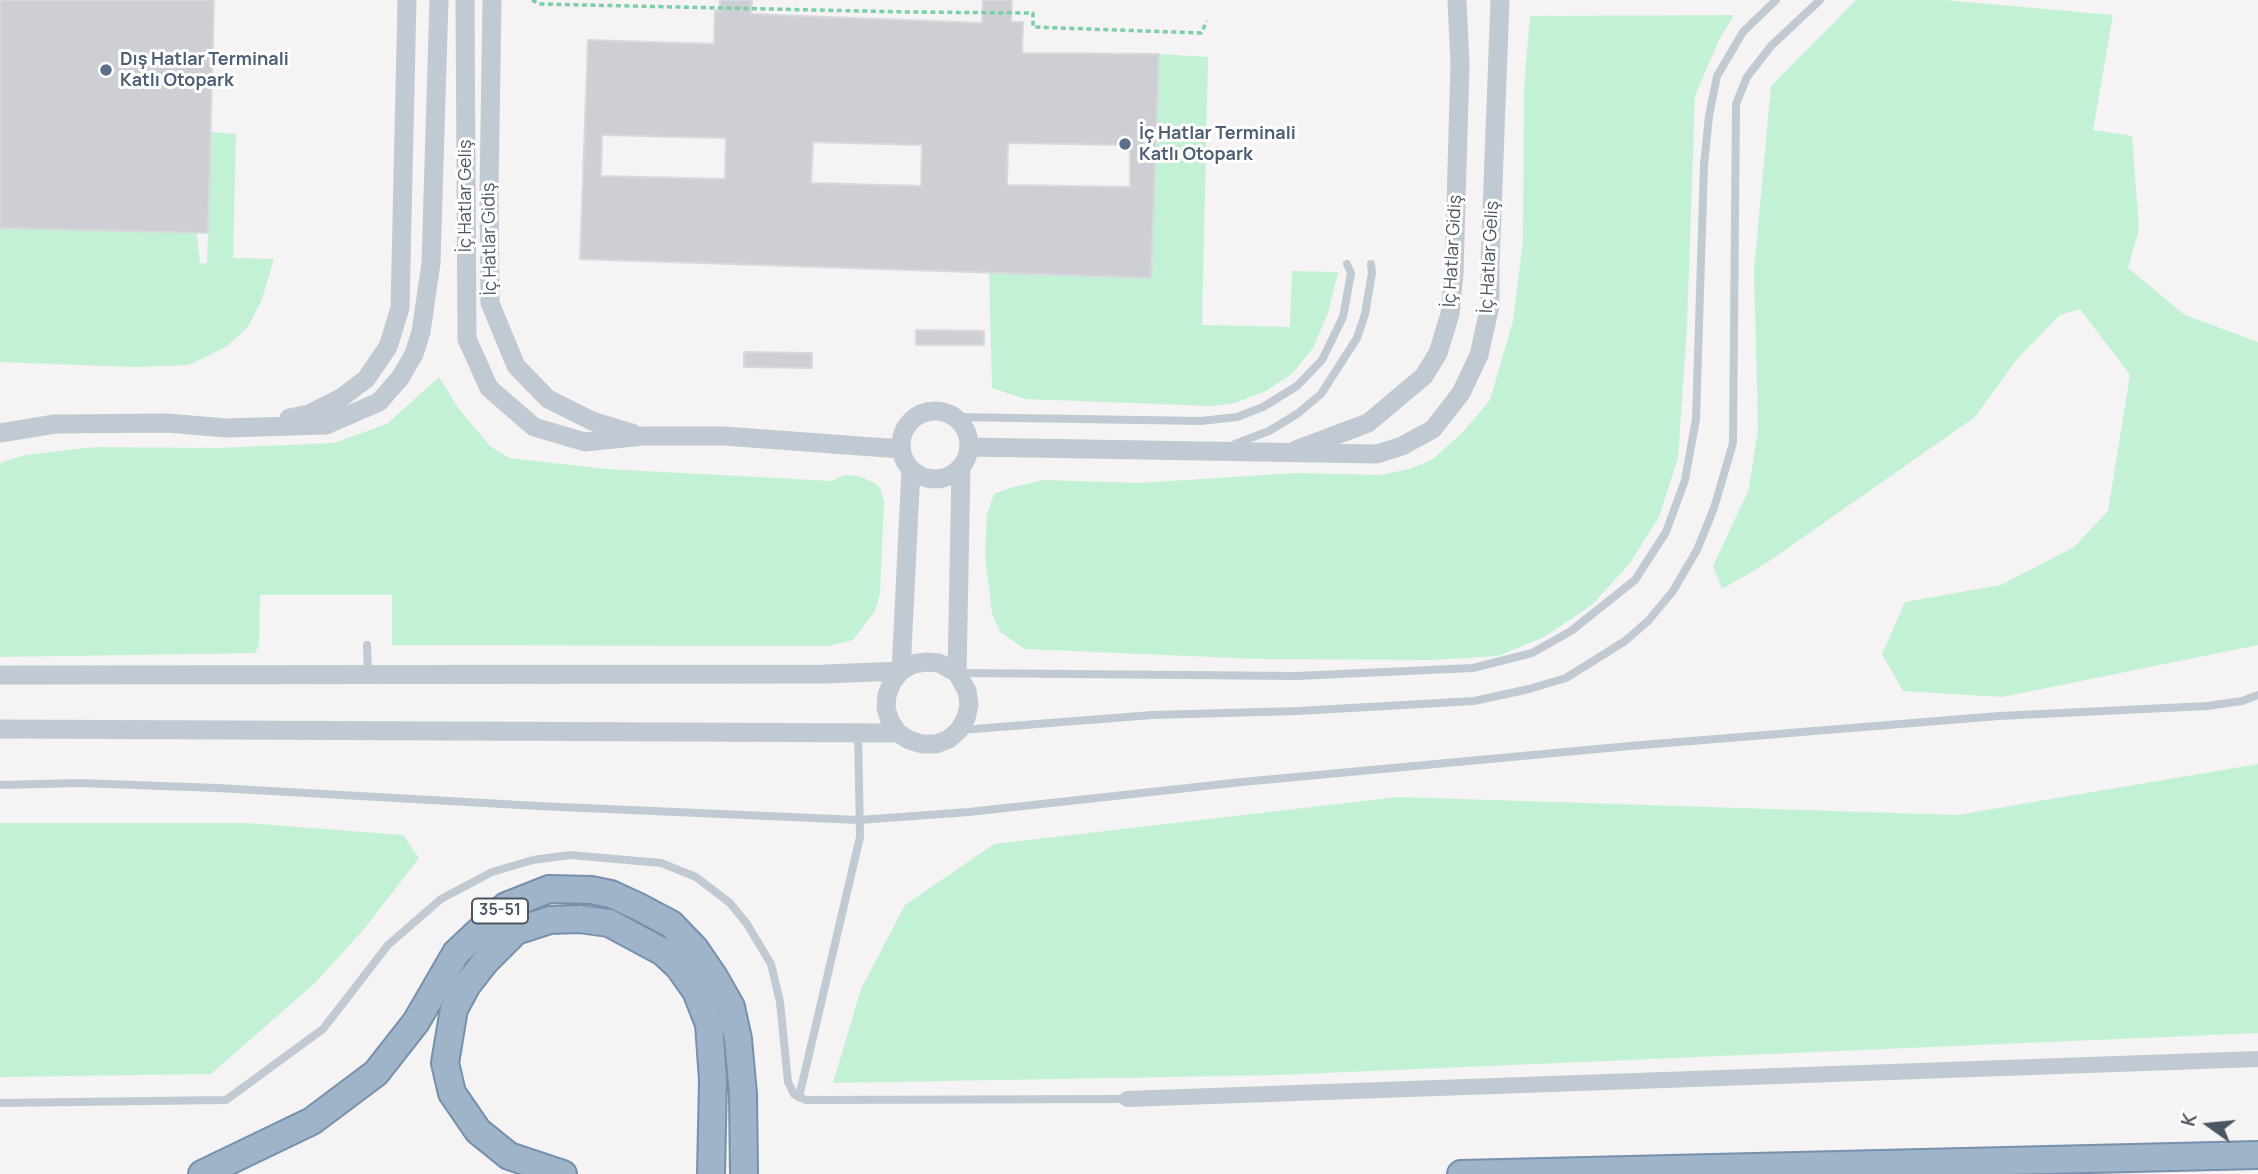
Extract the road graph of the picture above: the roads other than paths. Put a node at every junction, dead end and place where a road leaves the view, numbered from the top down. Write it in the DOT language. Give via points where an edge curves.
graph roads {
  1 [pos="464,0"];
  2 [pos="492,0"];
  3 [pos="1457,0"];
  4 [pos="1776,0"];
  5 [pos="1819,0"];
  6 [pos="1500,4"];
  7 [pos="407,8"];
  8 [pos="439,9"];
  9 [pos="1347,264"];
  10 [pos="1371,264"];
  11 [pos="955,417"];
  12 [pos="226,428"];
  13 [pos="0,433"];
  14 [pos="643,436"];
  15 [pos="969,447"];
  16 [pos="901,449"];
  17 [pos="1195,452"];
  18 [pos="1285,454"];
  19 [pos="961,467"];
  20 [pos="911,469"];
  21 [pos="367,645"];
  22 [pos="901,671"];
  23 [pos="957,673"];
  24 [pos="368,674"];
  25 [pos="0,675"];
  26 [pos="2258,695"];
  27 [pos="0,729"];
  28 [pos="959,730"];
  29 [pos="858,732"];
  30 [pos="898,733"];
  31 [pos="0,785"];
  32 [pos="859,820"];
  33 [pos="2258,1059"];
  34 [pos="799,1097"];
  35 [pos="1127,1099"];
  36 [pos="0,1103"];
  37 [pos="2258,1155"];
  38 [pos="202,1174"];
  39 [pos="563,1174"];
  40 [pos="711,1174"];
  41 [pos="744,1174"];
  42 [pos="1461,1174"];
  1 -- 14 [label="street, İç Hatlar Geliş" via="467,339 489,388 534,426 584,442"];
  2 -- 14 [label="street, İç Hatlar Gidiş" via="490,303 516,366 548,399 592,421"];
  3 -- 18 [label="street, İç Hatlar Gidiş" via="1460,64 1454,274 1450,314 1438,353 1424,376 1368,423"];
  4 -- 23 [label="lane" via="1743,32 1717,76 1704,164 1696,419 1685,480 1666,532 1635,580 1571,631 1532,653 1472,668 1296,676"];
  5 -- 28 [label="lane" via="1771,46 1747,77 1736,104 1733,443 1697,550 1673,591 1625,641 1566,678 1474,701 1152,715"];
  6 -- 18 [label="street, İç Hatlar Geliş" via="1490,306 1479,355 1461,393 1433,429 1402,446 1377,454"];
  7 -- 12 [label="street" via="400,308 388,347 366,379 331,404 309,414"];
  8 -- 12 [label="street" via="431,263 414,354 379,402 326,425"];
  9 -- 11 [label="lane" via="1351,272 1343,317 1322,360 1297,386 1263,407 1237,417 1200,421"];
  10 -- 17 [label="lane" via="1357,338 1321,394 1269,431 1241,443"];
  11 -- 15 [label="street"];
  11 -- 16 [label="street" via="945,412 923,413 913,419 902,437"];
  12 -- 13 [label="street" via="167,423 55,424"];
  14 -- 16 [label="street" via="724,436"];
  15 -- 17 [label="street, İç Hatlar Geliş"];
  15 -- 19 [label="street"];
  16 -- 20 [label="street"];
  17 -- 18 [label="street, İç Hatlar Geliş"];
  19 -- 20 [label="street" via="930,479"];
  19 -- 23 [label="street"];
  20 -- 22 [label="street"];
  21 -- 24 [label="lane"];
  22 -- 23 [label="street" via="926,662 940,663"];
  22 -- 24 [label="street"];
  22 -- 30 [label="street" via="892,682 886,708"];
  23 -- 28 [label="street" via="969,705"];
  24 -- 25 [label="street"];
  26 -- 32 [label="lane" via="2207,706 2000,716 1644,744"];
  27 -- 29 [label="street"];
  28 -- 30 [label="street" via="936,744 922,744"];
  29 -- 30 [label="street"];
  29 -- 32 [label="lane"];
  31 -- 32 [label="lane" via="217,788"];
  32 -- 34 [label="lane" via="857,855"];
  33 -- 35 [label="street"];
  34 -- 35 [label="lane"];
  34 -- 36 [label="lane" via="788,1082 771,964 730,903 696,877 661,863 570,855 492,872 441,899 388,945 323,1029 226,1100"];
  37 -- 42 [label="highway"];
  38 -- 41 [label="highway, 35-51" via="312,1121 376,1073 416,1022 456,953 506,906 549,889 611,894 671,924 695,949 731,1007 738,1039"];
  39 -- 40 [label="highway" via="509,1156 478,1131 452,1093 445,1063 454,1009 485,962 516,931 550,920 579,919 609,923 663,952 696,991 709,1024"];
}
